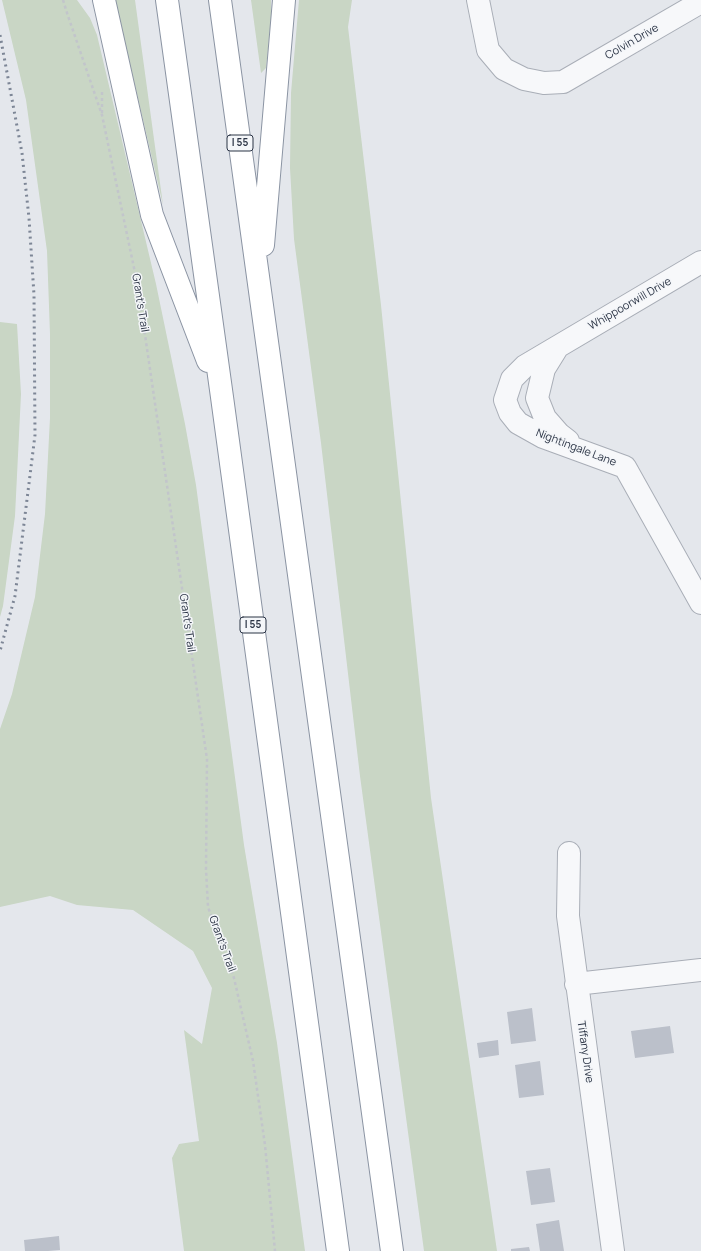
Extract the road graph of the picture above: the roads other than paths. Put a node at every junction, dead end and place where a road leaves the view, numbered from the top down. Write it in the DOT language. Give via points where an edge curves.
graph roads {
  1 [pos="104,0"];
  2 [pos="167,0"];
  3 [pos="220,0"];
  4 [pos="284,0"];
  5 [pos="478,0"];
  6 [pos="701,2"];
  7 [pos="701,262"];
  8 [pos="260,286"];
  9 [pos="559,345"];
  10 [pos="512,378"];
  11 [pos="222,397"];
  12 [pos="578,449"];
  13 [pos="701,603"];
  14 [pos="569,853"];
  15 [pos="701,970"];
  16 [pos="576,984"];
  17 [pos="338,1251"];
  18 [pos="392,1251"];
  19 [pos="613,1251"];
  1 -- 11 [label="highway" via="152,215"];
  2 -- 11 [label="highway, I 55"];
  3 -- 8 [label="highway, I 55"];
  4 -- 8 [label="highway"];
  5 -- 6 [label="street, Colvin Drive" via="488,50 504,69 524,79 544,83 563,82"];
  7 -- 9 [label="street, Whippoorwill Drive"];
  8 -- 18 [label="highway, I 55"];
  9 -- 10 [label="street, Whippoorwill Drive" via="525,366"];
  9 -- 12 [label="street, Whippoorwill Drive" via="544,369 537,398 545,418 558,434"];
  10 -- 12 [label="street, Nightingale Lane" via="505,400 510,413 518,423 543,437"];
  11 -- 17 [label="highway, I 55"];
  12 -- 13 [label="street, Nightingale Lane" via="625,467"];
  14 -- 16 [label="street, Tiffany Drive" via="568,916"];
  15 -- 16 [label="street"];
  16 -- 19 [label="street, Tiffany Drive"];
}
